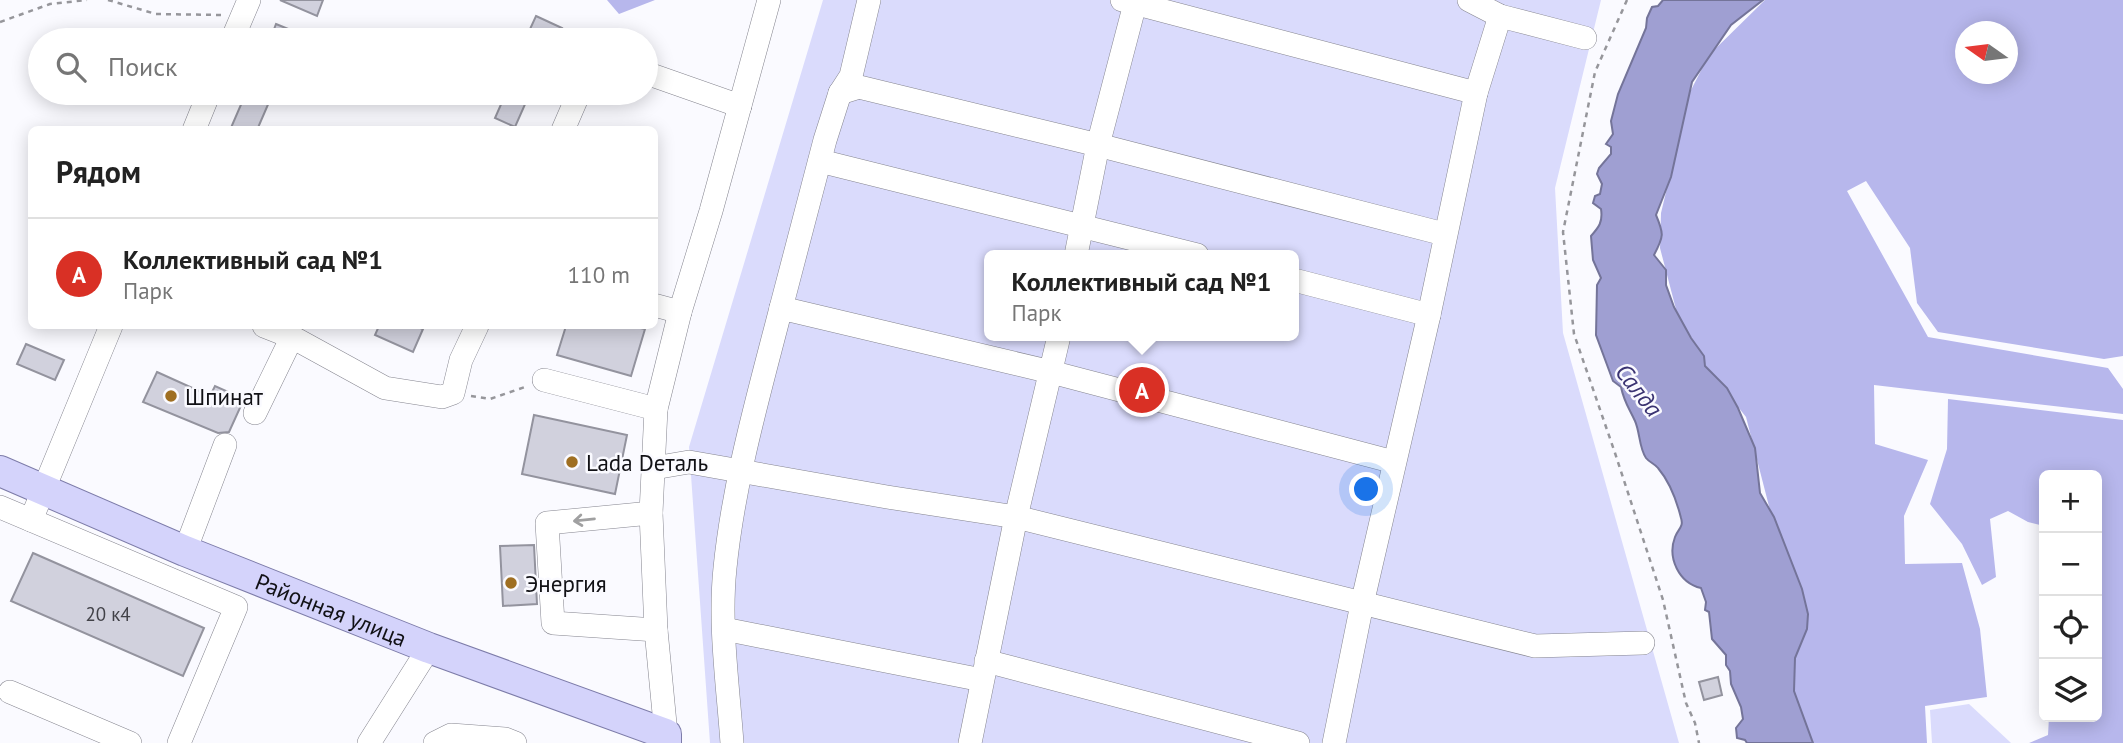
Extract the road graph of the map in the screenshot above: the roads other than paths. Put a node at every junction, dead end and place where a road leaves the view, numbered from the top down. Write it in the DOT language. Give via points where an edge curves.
graph roads {
  1 [pos="769,0"];
  2 [pos="869,0"];
  3 [pos="1469,0"];
  4 [pos="1131,1"];
  5 [pos="246,8"];
  6 [pos="1500,16"];
  7 [pos="237,28"];
  8 [pos="1586,38"];
  9 [pos="658,77"];
  10 [pos="840,93"];
  11 [pos="1476,93"];
  12 [pos="204,105"];
  13 [pos="574,105"];
  14 [pos="740,106"];
  15 [pos="196,126"];
  16 [pos="565,126"];
  17 [pos="1098,145"];
  18 [pos="820,161"];
  19 [pos="1083,226"];
  20 [pos="1444,234"];
  21 [pos="1077,250"];
  22 [pos="1177,250"];
  23 [pos="1299,281"];
  24 [pos="658,306"];
  25 [pos="781,308"];
  26 [pos="680,312"];
  27 [pos="1429,315"];
  28 [pos="110,329"];
  29 [pos="272,329"];
  30 [pos="476,329"];
  31 [pos="292,337"];
  32 [pos="1058,341"];
  33 [pos="1051,372"];
  34 [pos="544,380"];
  35 [pos="656,409"];
  36 [pos="255,413"];
  37 [pos="225,445"];
  38 [pos="1394,462"];
  39 [pos="654,468"];
  40 [pos="0,471"];
  41 [pos="739,471"];
  42 [pos="43,490"];
  43 [pos="0,507"];
  44 [pos="651,513"];
  45 [pos="1016,517"];
  46 [pos="31,520"];
  47 [pos="185,551"];
  48 [pos="1362,604"];
  49 [pos="724,629"];
  50 [pos="656,630"];
  51 [pos="1643,643"];
  52 [pos="429,648"];
  53 [pos="984,670"];
  54 [pos="10,692"];
  55 [pos="666,738"];
  56 [pos="130,743"];
  57 [pos="179,743"];
  58 [pos="369,743"];
  59 [pos="435,743"];
  60 [pos="515,743"];
  61 [pos="732,743"];
  62 [pos="970,743"];
  63 [pos="1298,743"];
  64 [pos="1334,743"];
  1 -- 14 [label="street"];
  2 -- 10 [label="street" via="851,76"];
  3 -- 6 [label="street"];
  4 -- 11 [label="street"];
  4 -- 17 [label="street"];
  5 -- 7 [label="street"];
  6 -- 8 [label="street"];
  6 -- 11 [label="street"];
  9 -- 14 [label="street"];
  10 -- 17 [label="street" via="859,88"];
  10 -- 18 [label="street"];
  11 -- 20 [label="street"];
  12 -- 15 [label="street"];
  13 -- 16 [label="street"];
  14 -- 26 [label="street"];
  17 -- 19 [label="street"];
  17 -- 20 [label="street"];
  18 -- 19 [label="street"];
  18 -- 25 [label="street"];
  19 -- 21 [label="street"];
  19 -- 22 [label="street"];
  20 -- 27 [label="street"];
  23 -- 27 [label="street"];
  24 -- 26 [label="street"];
  25 -- 33 [label="street"];
  25 -- 41 [label="street"];
  26 -- 35 [label="street"];
  27 -- 38 [label="street"];
  28 -- 42 [label="street"];
  29 -- 31 [label="street"];
  30 -- 31 [label="street" via="453,393 442,397 385,388"];
  31 -- 36 [label="street"];
  32 -- 33 [label="street"];
  33 -- 38 [label="street"];
  33 -- 45 [label="street"];
  34 -- 35 [label="street"];
  35 -- 39 [label="street"];
  37 -- 47 [label="street"];
  38 -- 48 [label="street"];
  39 -- 41 [label="street" via="689,462"];
  39 -- 44 [label="street"];
  40 -- 42 [label="main road, Районная улица"];
  41 -- 45 [label="street"];
  41 -- 49 [label="street" via="724,570"];
  42 -- 46 [label="street"];
  42 -- 47 [label="main road, Районная улица"];
  43 -- 46 [label="street"];
  44 -- 50 [label="street"];
  44 -- 50 [label="street, one-way" via="547,523 552,624"];
  45 -- 48 [label="street"];
  45 -- 53 [label="street"];
  46 -- 57 [label="street" via="236,607"];
  47 -- 52 [label="main road, Районная улица"];
  48 -- 51 [label="street" via="1535,646"];
  48 -- 64 [label="street"];
  49 -- 53 [label="street"];
  49 -- 61 [label="street"];
  50 -- 55 [label="street"];
  52 -- 55 [label="main road, Районная улица"];
  52 -- 58 [label="street"];
  53 -- 62 [label="street"];
  53 -- 63 [label="street"];
  54 -- 56 [label="street"];
  59 -- 60 [label="street" via="451,735"];
}
